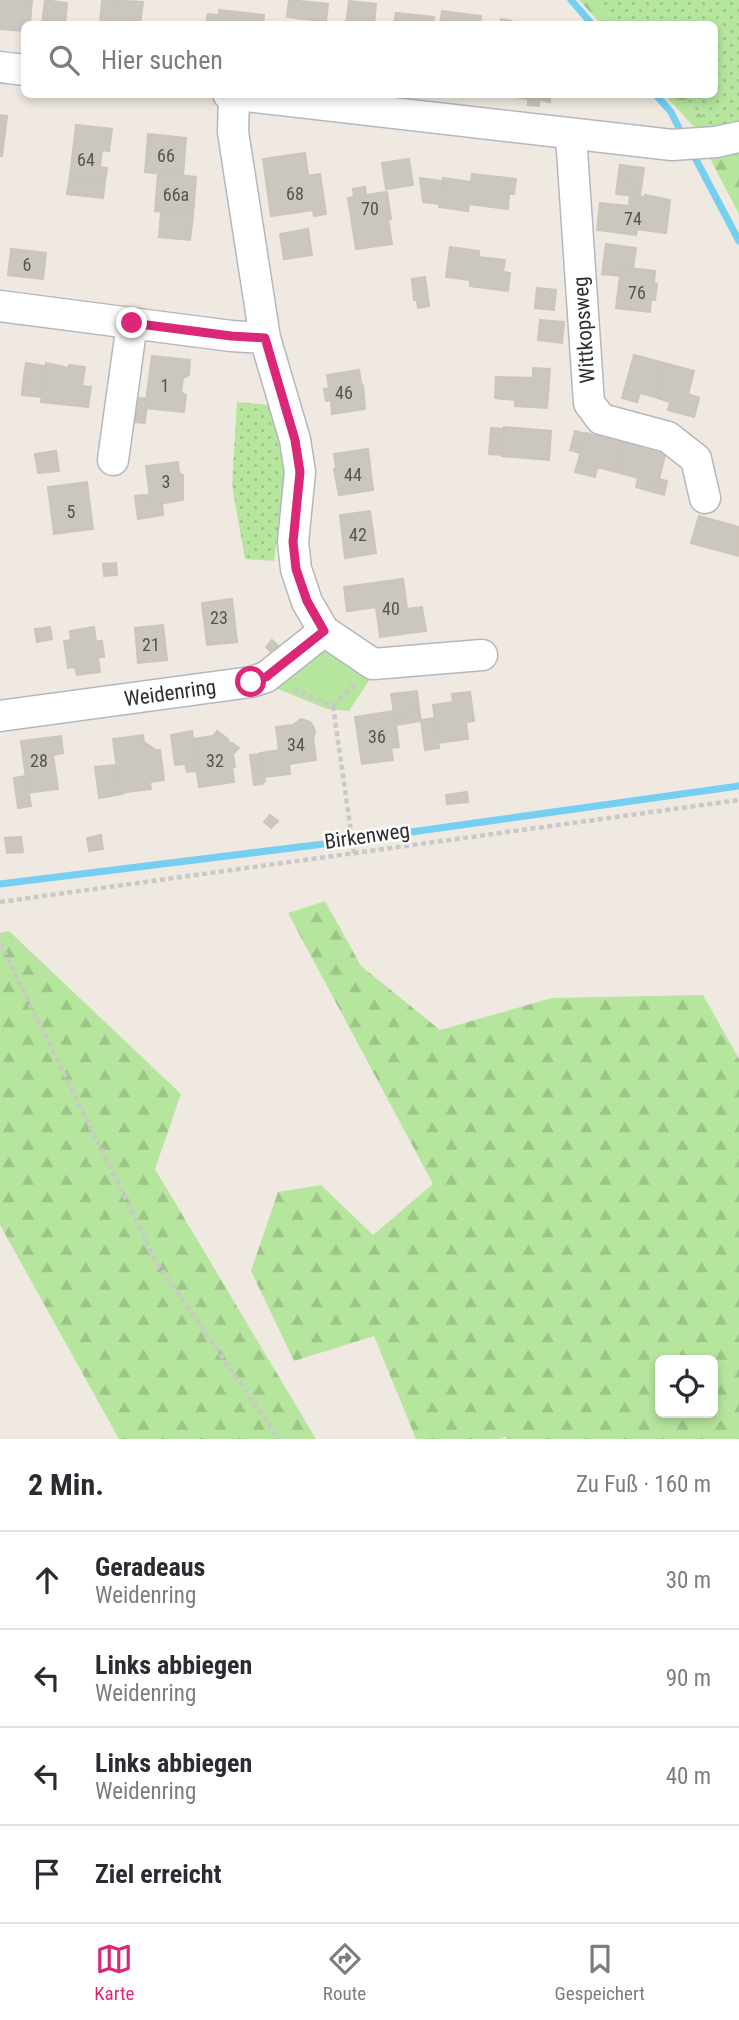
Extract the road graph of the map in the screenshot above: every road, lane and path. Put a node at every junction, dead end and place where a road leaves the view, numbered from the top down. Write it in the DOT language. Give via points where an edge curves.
graph roads {
  1 [pos="0,67"];
  2 [pos="21,70"];
  3 [pos="234,98"];
  4 [pos="259,98"];
  5 [pos="571,135"];
  6 [pos="727,139"];
  7 [pos="0,306"];
  8 [pos="132,323"];
  9 [pos="265,338"];
  10 [pos="113,460"];
  11 [pos="705,498"];
  12 [pos="324,631"];
  13 [pos="482,655"];
  14 [pos="373,664"];
  15 [pos="266,677"];
  16 [pos="333,706"];
  17 [pos="0,716"];
  18 [pos="739,800"];
  19 [pos="354,853"];
  20 [pos="0,902"];
  21 [pos="0,943"];
  22 [pos="279,1439"];
  1 -- 2 [label="street"];
  3 -- 9 [label="street" via="233,132"];
  4 -- 5 [label="street"];
  5 -- 6 [label="street" via="672,145"];
  5 -- 11 [label="street, Wittkopsweg" via="589,402 601,419 668,437 696,459"];
  7 -- 8 [label="street"];
  8 -- 9 [label="street"];
  8 -- 10 [label="street"];
  9 -- 12 [label="street" via="300,472 293,542 296,569"];
  12 -- 14 [label="street"];
  12 -- 15 [label="street, Weidenring"];
  13 -- 14 [label="street"];
  14 -- 16 [label="path"];
  15 -- 16 [label="path"];
  15 -- 17 [label="street, Weidenring"];
  16 -- 19 [label="path"];
  18 -- 19 [label="path, Birkenweg"];
  19 -- 20 [label="path, Birkenweg"];
  21 -- 22 [label="path" via="156,1264"];
}
